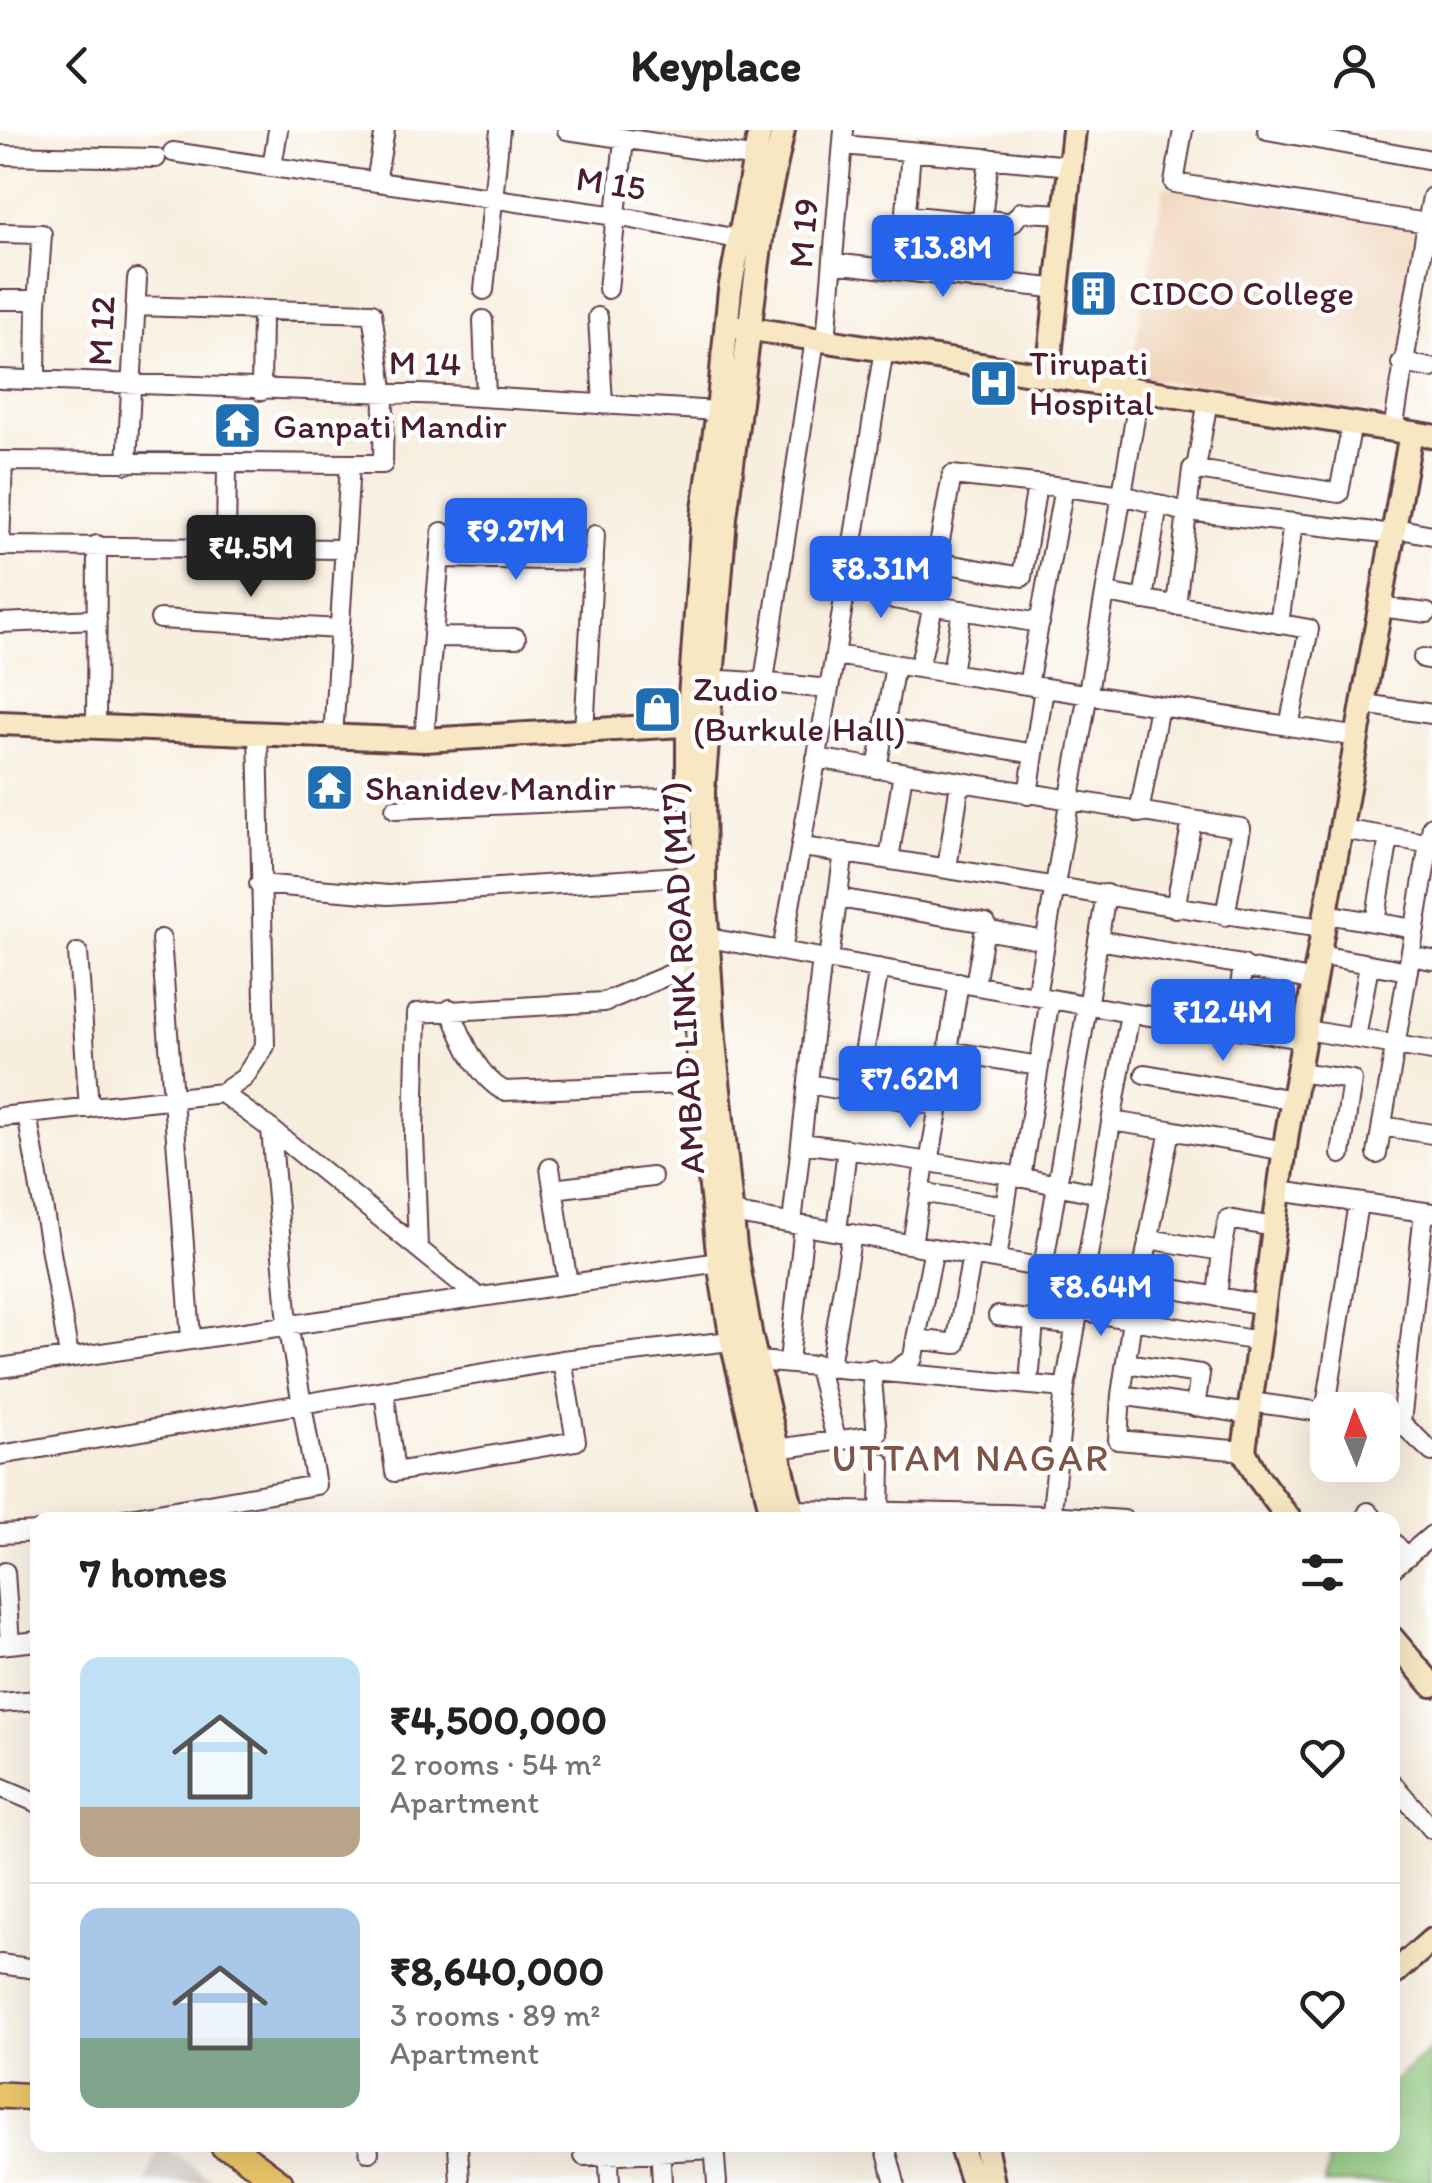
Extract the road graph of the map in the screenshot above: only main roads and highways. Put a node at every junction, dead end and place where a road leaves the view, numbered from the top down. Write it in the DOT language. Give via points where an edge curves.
graph roads {
  1 [pos="760,130"];
  2 [pos="782,130"];
  3 [pos="1074,130"];
  4 [pos="765,159"];
  5 [pos="726,325"];
  6 [pos="751,329"];
  7 [pos="1048,374"];
  8 [pos="1412,433"];
  9 [pos="0,723"];
  10 [pos="698,724"];
  11 [pos="696,876"];
  12 [pos="709,1084"];
  13 [pos="744,1350"];
  14 [pos="785,1512"];
  15 [pos="785,1512"];
  16 [pos="1284,1512"];
  17 [pos="1400,1653"];
  18 [pos="1432,1685"];
  19 [pos="1432,1940"];
  20 [pos="1400,1967"];
  21 [pos="0,2094"];
  22 [pos="30,2096"];
  23 [pos="238,2152"];
  24 [pos="962,2152"];
  25 [pos="987,2152"];
  26 [pos="269,2180"];
  27 [pos="973,2183"];
  28 [pos="993,2183"];
  1 -- 4 [label="main road, AMBAD LINK ROAD (M17)"];
  2 -- 4 [label="main road, AMBAD LINK ROAD (M17)"];
  3 -- 7 [label="main road"];
  4 -- 5 [label="main road, AMBAD LINK ROAD (M17)" via="738,238"];
  4 -- 6 [label="main road, AMBAD LINK ROAD (M17)"];
  5 -- 6 [label="main road"];
  5 -- 10 [label="main road, AMBAD LINK ROAD (M17)" via="703,516"];
  6 -- 7 [label="main road"];
  6 -- 10 [label="main road, AMBAD LINK ROAD (M17)" via="712,680"];
  7 -- 8 [label="main road"];
  8 -- 16 [label="main road" via="1293,1100 1244,1450"];
  9 -- 10 [label="main road" via="424,740"];
  10 -- 11 [label="main road, AMBAD LINK ROAD (M17)" via="703,792"];
  10 -- 11 [label="main road, AMBAD LINK ROAD (M17)" via="688,797"];
  11 -- 12 [label="main road, AMBAD LINK ROAD (M17)" via="708,938"];
  11 -- 12 [label="main road, AMBAD LINK ROAD (M17)" via="692,965"];
  12 -- 13 [label="main road, AMBAD LINK ROAD (M17)"];
  12 -- 13 [label="main road, AMBAD LINK ROAD (M17)" via="719,1262"];
  13 -- 14 [label="main road, AMBAD LINK ROAD (M17)" via="777,1448"];
  13 -- 15 [label="main road, AMBAD LINK ROAD (M17)"];
  17 -- 18 [label="main road"];
  19 -- 20 [label="main road"];
  21 -- 22 [label="main road"];
  23 -- 26 [label="main road"];
  24 -- 27 [label="main road"];
  25 -- 28 [label="main road"];
}
